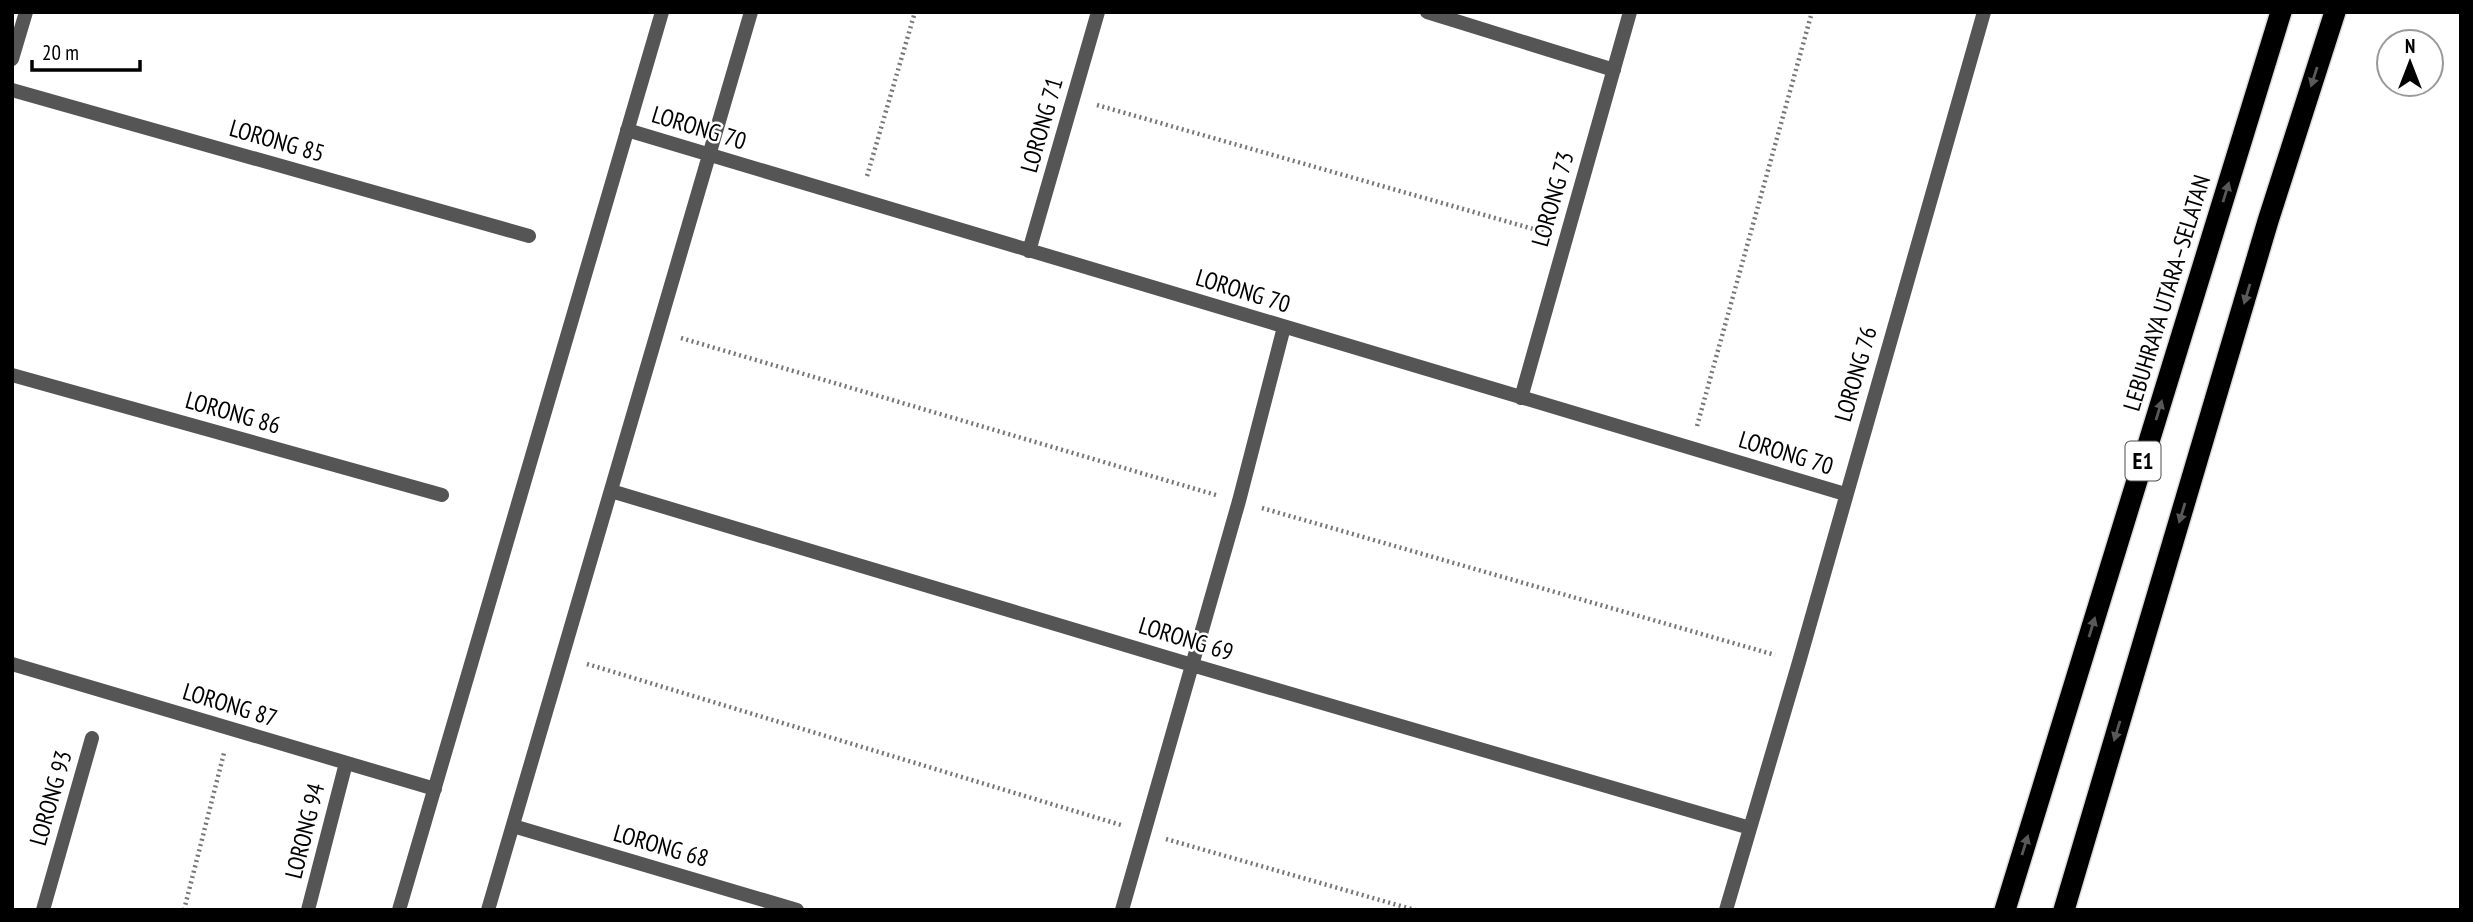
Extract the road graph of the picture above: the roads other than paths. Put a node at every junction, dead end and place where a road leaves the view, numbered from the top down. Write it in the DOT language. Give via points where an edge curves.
graph roads {
  1 [pos="26,12"];
  2 [pos="662,12"];
  3 [pos="751,12"];
  4 [pos="1098,12"];
  5 [pos="1427,12"];
  6 [pos="1630,12"];
  7 [pos="1984,12"];
  8 [pos="2281,12"];
  9 [pos="2335,12"];
  10 [pos="12,59"];
  11 [pos="1614,69"];
  12 [pos="12,90"];
  13 [pos="627,130"];
  14 [pos="710,155"];
  15 [pos="529,236"];
  16 [pos="1029,251"];
  17 [pos="1284,327"];
  18 [pos="12,375"];
  19 [pos="1521,398"];
  20 [pos="611,491"];
  21 [pos="1845,494"];
  22 [pos="442,495"];
  23 [pos="12,664"];
  24 [pos="1192,665"];
  25 [pos="92,738"];
  26 [pos="346,763"];
  27 [pos="435,789"];
  28 [pos="513,826"];
  29 [pos="1750,828"];
  30 [pos="43,910"];
  31 [pos="308,910"];
  32 [pos="399,910"];
  33 [pos="488,910"];
  34 [pos="797,910"];
  35 [pos="1122,910"];
  36 [pos="1726,910"];
  37 [pos="2005,910"];
  38 [pos="2064,910"];
  1 -- 10 [label="street"];
  2 -- 13 [label="street"];
  3 -- 14 [label="street"];
  4 -- 16 [label="street, LORONG 71"];
  5 -- 11 [label="street"];
  6 -- 11 [label="street, LORONG 73"];
  7 -- 21 [label="street, LORONG 76"];
  37 -- 8 [label="highway, LEBUHRAYA UTARA–SELATAN / E1, one-way"];
  9 -- 38 [label="highway, E1, one-way" via="2268,221"];
  11 -- 19 [label="street, LORONG 73"];
  12 -- 15 [label="street, LORONG 85"];
  13 -- 14 [label="street, LORONG 70"];
  13 -- 27 [label="street"];
  14 -- 16 [label="street, LORONG 70"];
  14 -- 20 [label="street"];
  16 -- 17 [label="street, LORONG 70"];
  17 -- 19 [label="street, LORONG 70"];
  17 -- 24 [label="street"];
  18 -- 22 [label="street, LORONG 86"];
  19 -- 21 [label="street, LORONG 70"];
  20 -- 24 [label="street, LORONG 69"];
  20 -- 28 [label="street"];
  21 -- 29 [label="street, LORONG 76"];
  23 -- 26 [label="street, LORONG 87"];
  24 -- 29 [label="street, LORONG 69"];
  24 -- 35 [label="street"];
  25 -- 30 [label="street, LORONG 93"];
  26 -- 27 [label="street, LORONG 87"];
  26 -- 31 [label="street, LORONG 94"];
  27 -- 32 [label="street"];
  28 -- 33 [label="street"];
  28 -- 34 [label="street, LORONG 68"];
  29 -- 36 [label="street, LORONG 76"];
}
